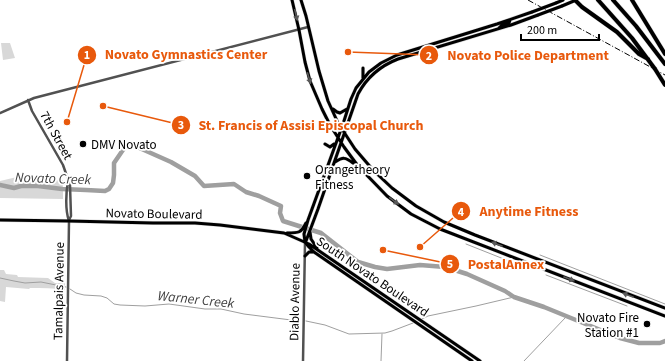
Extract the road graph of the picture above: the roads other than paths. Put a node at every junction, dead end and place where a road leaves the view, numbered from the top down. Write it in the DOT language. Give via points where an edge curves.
graph roads {
  1 [pos="292,0"];
  2 [pos="301,0"];
  3 [pos="563,0"];
  4 [pos="575,0"];
  5 [pos="598,0"];
  6 [pos="613,0"];
  7 [pos="632,0"];
  8 [pos="510,20"];
  9 [pos="308,27"];
  10 [pos="497,29"];
  11 [pos="299,30"];
  12 [pos="665,54"];
  13 [pos="648,59"];
  14 [pos="665,64"];
  15 [pos="363,68"];
  16 [pos="369,72"];
  17 [pos="372,75"];
  18 [pos="362,79"];
  19 [pos="665,85"];
  20 [pos="28,100"];
  21 [pos="330,106"];
  22 [pos="348,108"];
  23 [pos="0,113"];
  24 [pos="341,128"];
  25 [pos="344,133"];
  26 [pos="338,137"];
  27 [pos="336,142"];
  28 [pos="341,142"];
  29 [pos="325,144"];
  30 [pos="334,162"];
  31 [pos="358,166"];
  32 [pos="325,171"];
  33 [pos="331,173"];
  34 [pos="374,177"];
  35 [pos="316,200"];
  36 [pos="318,209"];
  37 [pos="0,220"];
  38 [pos="69,221"];
  39 [pos="307,231"];
  40 [pos="284,233"];
  41 [pos="305,242"];
  42 [pos="314,252"];
  43 [pos="322,252"];
  44 [pos="305,256"];
  45 [pos="665,308"];
  46 [pos="665,316"];
  47 [pos="67,361"];
  48 [pos="303,361"];
  49 [pos="472,361"];
  50 [pos="480,361"];
  1 -- 11 [label="main road, one-way"];
  2 -- 9 [label="main road"];
  3 -- 8 [label="main road, bridge"];
  4 -- 10 [label="main road, Diablo Avenue, bridge"];
  4 -- 13 [label="highway"];
  5 -- 13 [label="highway"];
  6 -- 14 [label="highway"];
  7 -- 12 [label="highway"];
  8 -- 10 [label="main road"];
  8 -- 16 [label="main road" via="397,55"];
  9 -- 11 [label="street"];
  9 -- 21 [label="main road"];
  10 -- 17 [label="main road, Diablo Avenue" via="398,59 386,64"];
  11 -- 20 [label="street"];
  11 -- 26 [label="main road, one-way" via="310,82"];
  13 -- 19 [label="highway, bridge"];
  15 -- 18 [label="main road"];
  16 -- 17 [label="main road"];
  16 -- 18 [label="main road"];
  17 -- 25 [label="main road, Diablo Avenue" via="358,94"];
  18 -- 22 [label="main road, Diablo Avenue" via="353,93"];
  20 -- 23 [label="street"];
  20 -- 38 [label="street, 7th Street" via="60,160 68,181"];
  21 -- 22 [label="main road" via="340,113"];
  21 -- 24 [label="main road"];
  22 -- 24 [label="main road, Diablo Avenue"];
  24 -- 25 [label="main road"];
  24 -- 26 [label="main road, Diablo Avenue"];
  25 -- 28 [label="main road, Diablo Avenue"];
  25 -- 34 [label="main road" via="370,167"];
  26 -- 27 [label="main road, Diablo Avenue"];
  26 -- 28 [label="main road"];
  27 -- 29 [label="main road" via="330,147"];
  27 -- 32 [label="main road, Diablo Avenue"];
  28 -- 30 [label="main road, Diablo Avenue"];
  28 -- 31 [label="main road"];
  30 -- 31 [label="main road" via="345,158"];
  30 -- 33 [label="main road, Diablo Avenue"];
  31 -- 34 [label="main road"];
  32 -- 33 [label="main road"];
  32 -- 35 [label="main road, Diablo Avenue"];
  33 -- 36 [label="main road, Diablo Avenue"];
  45 -- 34 [label="main road, one-way" via="444,222"];
  34 -- 46 [label="main road, one-way" via="387,196 411,214 440,229"];
  35 -- 36 [label="main road"];
  35 -- 39 [label="main road, Diablo Avenue" via="308,220"];
  36 -- 39 [label="main road, Diablo Avenue"];
  37 -- 38 [label="main road, Novato Boulevard"];
  38 -- 40 [label="main road, Novato Boulevard" via="195,223"];
  38 -- 47 [label="street, Tamalpais Avenue"];
  39 -- 40 [label="main road"];
  39 -- 41 [label="main road, Diablo Avenue"];
  39 -- 43 [label="main road"];
  40 -- 41 [label="main road, Novato Boulevard"];
  41 -- 42 [label="main road, South Novato Boulevard"];
  41 -- 43 [label="main road, South Novato Boulevard"];
  41 -- 44 [label="street, Diablo Avenue"];
  42 -- 44 [label="main road" via="309,252"];
  42 -- 49 [label="main road, South Novato Boulevard"];
  43 -- 50 [label="main road, South Novato Boulevard"];
  44 -- 48 [label="street, Diablo Avenue"];
}
